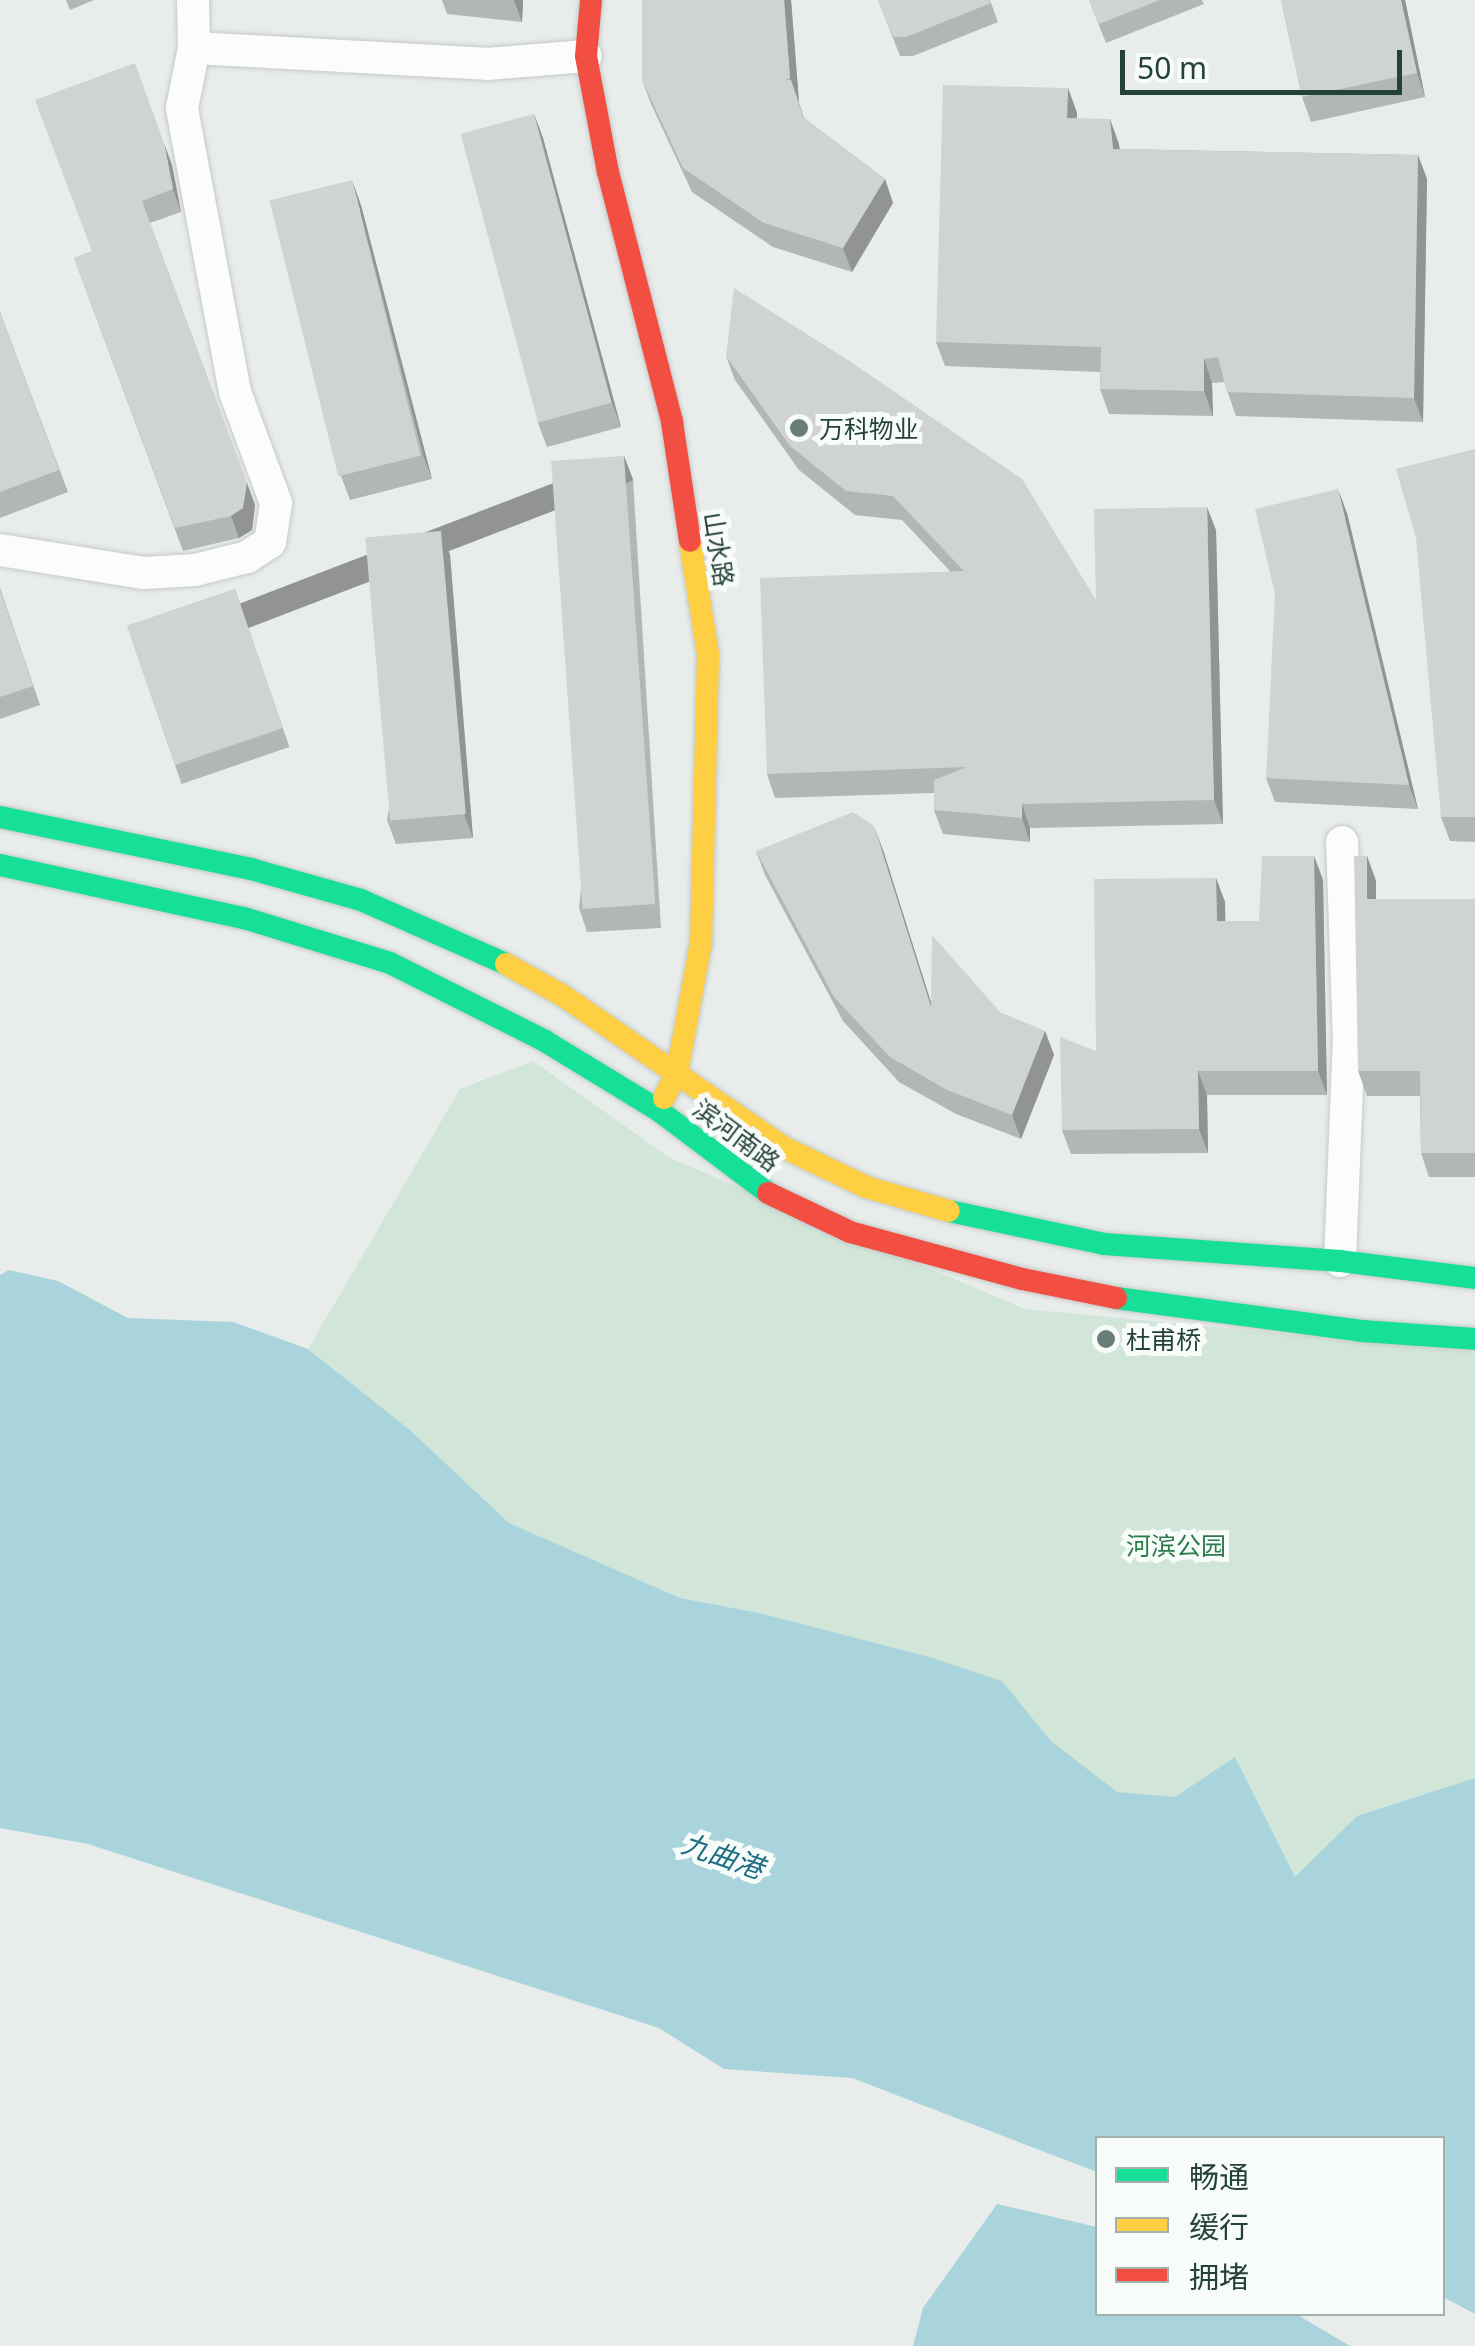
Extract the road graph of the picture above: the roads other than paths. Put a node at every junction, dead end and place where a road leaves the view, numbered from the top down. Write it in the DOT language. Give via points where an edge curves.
graph roads {
  1 [pos="193,0"];
  2 [pos="591,0"];
  3 [pos="194,48"];
  4 [pos="586,56"];
  5 [pos="0,550"];
  6 [pos="0,817"];
  7 [pos="1342,842"];
  8 [pos="0,865"];
  9 [pos="677,1074"];
  10 [pos="658,1110"];
  11 [pos="1340,1262"];
  12 [pos="1475,1278"];
  13 [pos="1475,1339"];
  1 -- 3 [label="street"];
  2 -- 4 [label="street, 山水路"];
  3 -- 4 [label="street" via="487,64"];
  3 -- 5 [label="street" via="182,108 235,392 276,504 270,542 247,558 144,574"];
  4 -- 9 [label="street, 山水路" via="608,172 672,422 708,654 701,942"];
  6 -- 9 [label="street" via="361,900 472,946 562,995"];
  7 -- 11 [label="street" via="1349,1041"];
  8 -- 10 [label="street, 滨河南路" via="244,918 390,962 545,1041"];
  9 -- 10 [label="street, 山水路"];
  9 -- 11 [label="street" via="785,1148 866,1187 996,1224 1104,1244"];
  10 -- 13 [label="street, 滨河南路" via="764,1191 850,1232 1022,1280 1111,1296 1362,1331"];
  11 -- 12 [label="street"];
}
